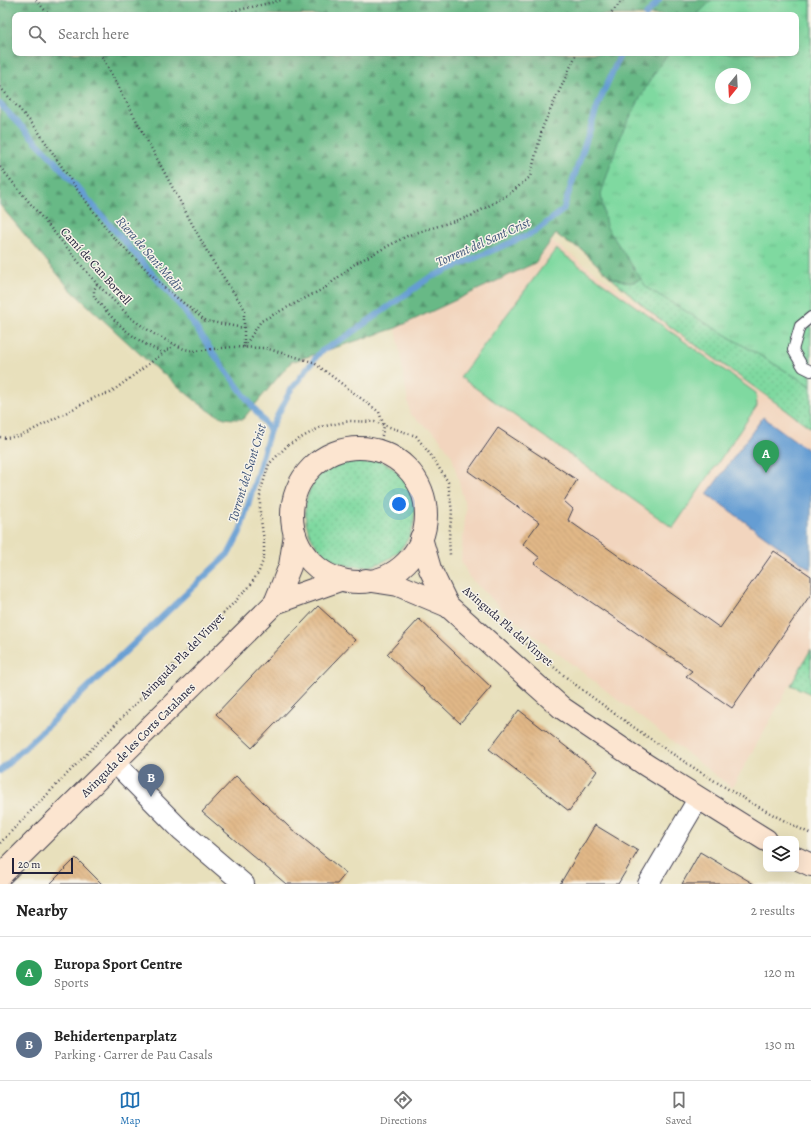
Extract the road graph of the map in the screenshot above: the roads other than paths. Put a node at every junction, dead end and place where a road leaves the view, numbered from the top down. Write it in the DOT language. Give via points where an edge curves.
graph roads {
  1 [pos="811,317"];
  2 [pos="811,371"];
  3 [pos="295,534"];
  4 [pos="421,538"];
  5 [pos="340,580"];
  6 [pos="366,580"];
  7 [pos="275,603"];
  8 [pos="448,606"];
  9 [pos="115,763"];
  10 [pos="698,799"];
  11 [pos="763,838"];
  12 [pos="799,859"];
  13 [pos="811,865"];
  14 [pos="0,876"];
  15 [pos="244,884"];
  16 [pos="648,884"];
  1 -- 2 [label="lane" via="800,326 793,350 803,367"];
  3 -- 4 [label="main road" via="295,502 300,485 311,469 325,457 342,450 360,447 379,450 395,458 409,470 420,485 425,502 426,520"];
  3 -- 5 [label="main road" via="301,549 313,565"];
  3 -- 7 [label="main road, Avinguda de les Corts Catalanes" via="290,566"];
  4 -- 6 [label="main road" via="404,565 397,571"];
  4 -- 8 [label="main road, Avinguda Pla del Vinyet" via="430,569"];
  5 -- 6 [label="main road"];
  5 -- 7 [label="main road, Avinguda de les Corts Catalanes"];
  6 -- 8 [label="main road, Avinguda Pla del Vinyet" via="398,585"];
  7 -- 9 [label="main road, Avinguda de les Corts Catalanes"];
  8 -- 10 [label="main road, Avinguda Pla del Vinyet" via="562,708"];
  9 -- 14 [label="main road, Avinguda de les Corts Catalanes"];
  9 -- 15 [label="street" via="182,831"];
  10 -- 11 [label="main road, Avinguda Pla del Vinyet"];
  10 -- 16 [label="street"];
  12 -- 13 [label="main road"];
}
